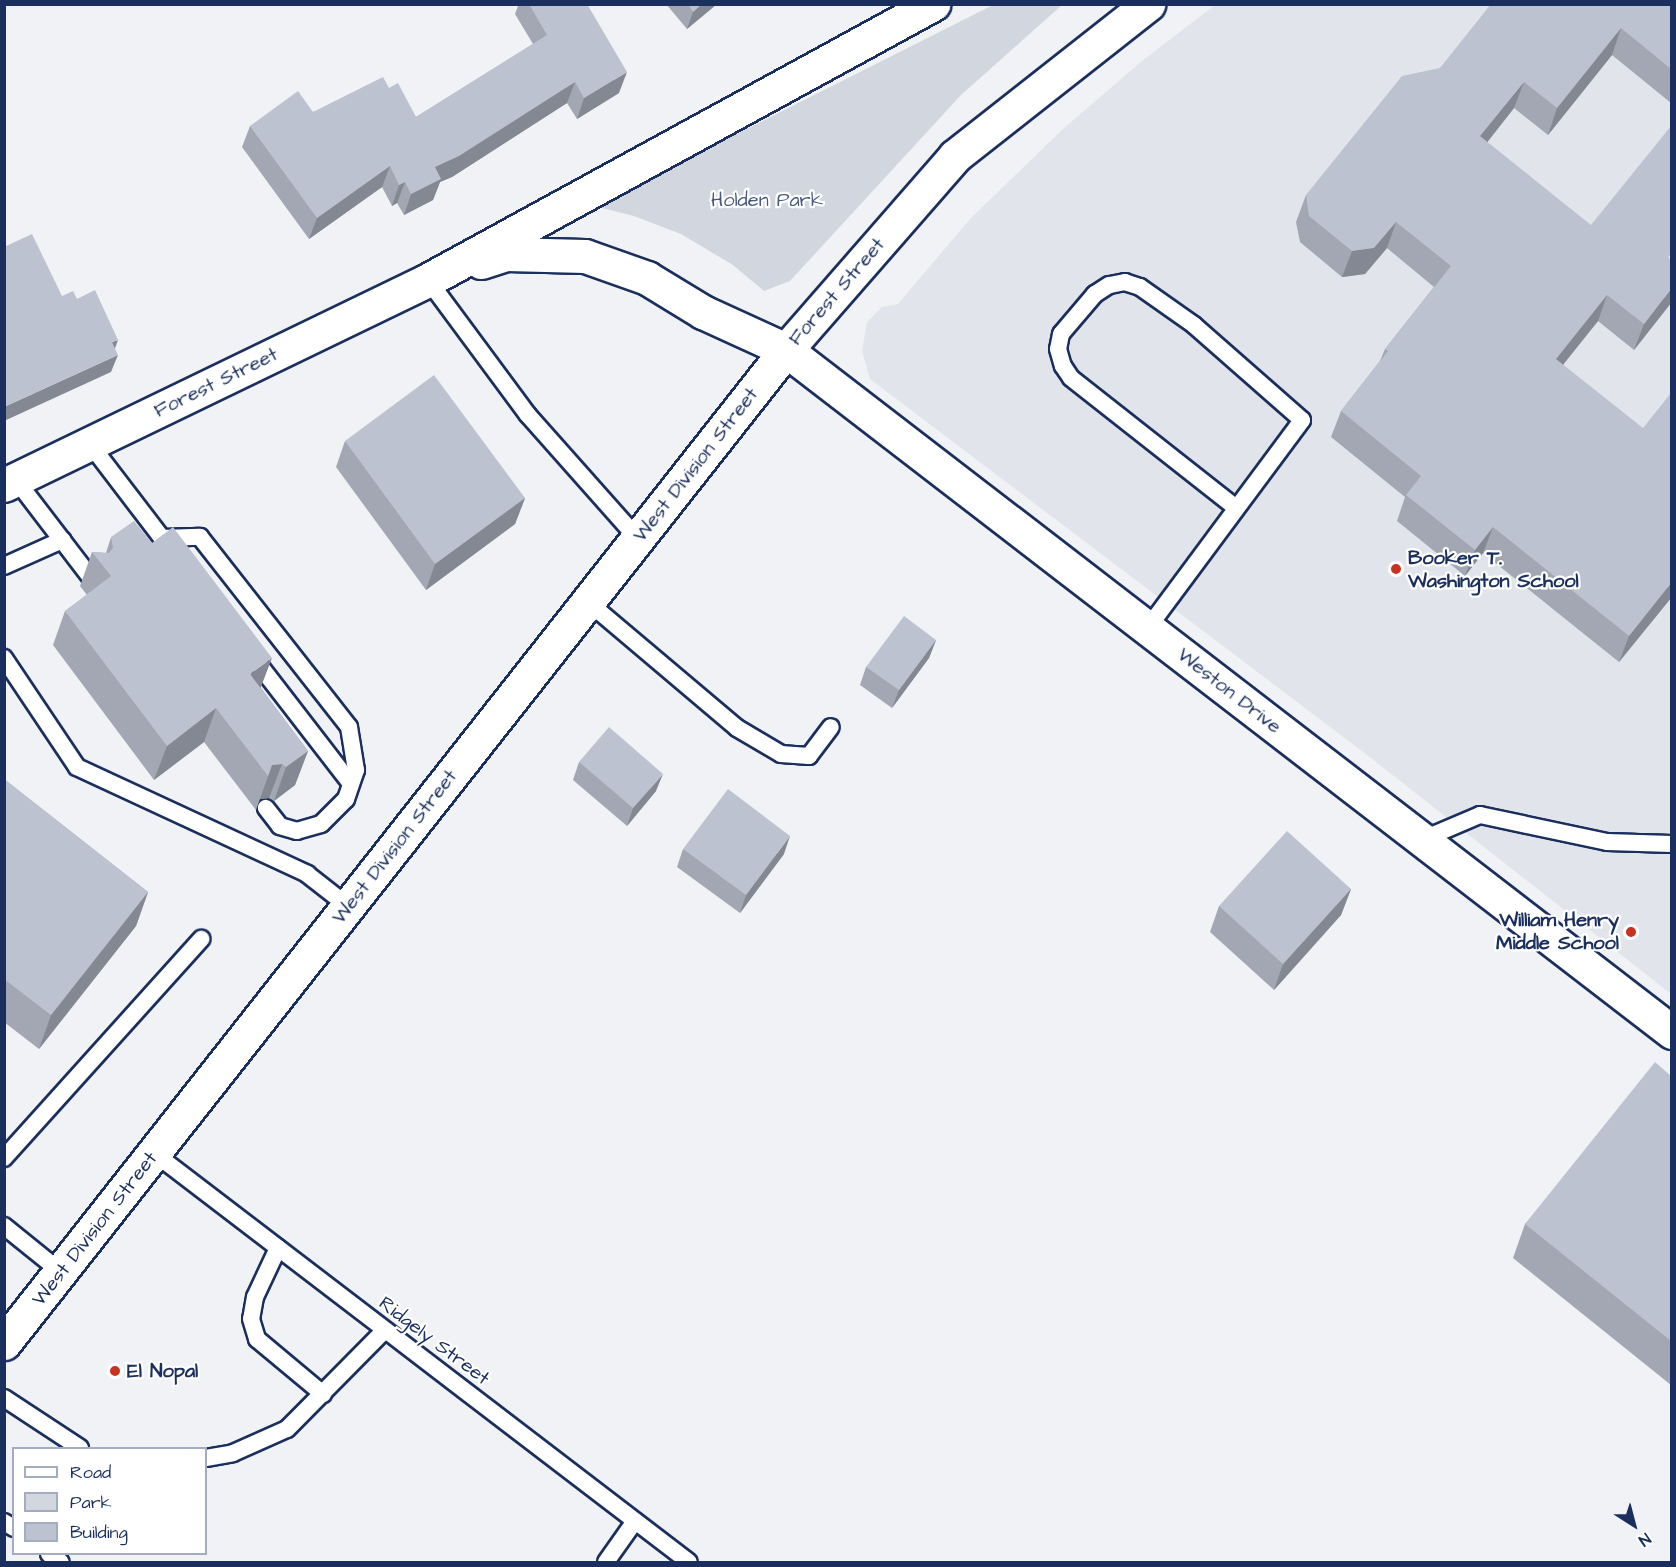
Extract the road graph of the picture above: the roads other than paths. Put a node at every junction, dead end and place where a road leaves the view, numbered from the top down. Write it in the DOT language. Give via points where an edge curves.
graph roads {
  1 [pos="933,4"];
  2 [pos="1148,4"];
  3 [pos="428,280"];
  4 [pos="786,350"];
  5 [pos="90,444"];
  6 [pos="10,482"];
  7 [pos="1235,507"];
  8 [pos="162,538"];
  9 [pos="638,539"];
  10 [pos="62,540"];
  11 [pos="176,557"];
  12 [pos="4,566"];
  13 [pos="90,578"];
  14 [pos="588,602"];
  15 [pos="1148,629"];
  16 [pos="242,642"];
  17 [pos="4,658"];
  18 [pos="831,727"];
  19 [pos="351,784"];
  20 [pos="266,808"];
  21 [pos="1421,840"];
  22 [pos="1671,844"];
  23 [pos="348,906"];
  24 [pos="201,939"];
  25 [pos="1671,1032"];
  26 [pos="154,1153"];
  27 [pos="4,1158"];
  28 [pos="4,1226"];
  29 [pos="278,1248"];
  30 [pos="61,1272"];
  31 [pos="385,1330"];
  32 [pos="4,1343"];
  33 [pos="323,1394"];
  34 [pos="4,1398"];
  35 [pos="77,1447"];
  36 [pos="207,1458"];
  37 [pos="635,1521"];
  38 [pos="606,1563"];
  39 [pos="689,1563"];
  1 -- 3 [label="main road, Forest Street"];
  2 -- 4 [label="main road, Forest Street" via="955,156"];
  3 -- 4 [label="main road, Forest Street" via="506,254 585,256 647,278 703,312"];
  3 -- 5 [label="main road, Forest Street"];
  3 -- 9 [label="lane" via="528,415"];
  4 -- 9 [label="main road, West Division Street"];
  4 -- 15 [label="main road, Weston Drive"];
  5 -- 6 [label="main road, Forest Street"];
  5 -- 8 [label="lane"];
  6 -- 10 [label="lane"];
  7 -- 7 [label="lane" via="1302,420 1194,325 1140,287 1125,282 1109,285 1095,294 1061,334 1058,349 1063,366 1071,378"];
  7 -- 15 [label="lane"];
  8 -- 11 [label="lane"];
  8 -- 19 [label="lane" via="200,537 349,726 356,770"];
  9 -- 14 [label="main road, West Division Street"];
  10 -- 12 [label="lane"];
  10 -- 13 [label="lane"];
  14 -- 18 [label="lane" via="737,728 781,754 809,756"];
  14 -- 23 [label="main road, West Division Street"];
  15 -- 21 [label="main road, Weston Drive"];
  16 -- 19 [label="lane"];
  17 -- 23 [label="lane" via="77,767 307,874"];
  19 -- 20 [label="lane" via="346,799 321,824 297,831 280,826"];
  21 -- 22 [label="lane" via="1480,815 1607,842"];
  21 -- 25 [label="main road, Weston Drive"];
  23 -- 26 [label="main road, West Division Street"];
  24 -- 27 [label="lane"];
  26 -- 29 [label="lane, Ridgely Street"];
  26 -- 30 [label="main road, West Division Street"];
  28 -- 30 [label="lane"];
  29 -- 31 [label="lane, Ridgely Street"];
  29 -- 33 [label="lane" via="255,1297 251,1318 257,1340"];
  30 -- 32 [label="main road, West Division Street"];
  31 -- 33 [label="lane"];
  31 -- 37 [label="lane, Ridgely Street"];
  33 -- 36 [label="lane" via="287,1429 233,1453"];
  34 -- 35 [label="lane"];
  37 -- 38 [label="lane"];
  37 -- 39 [label="lane, Ridgely Street"];
}
